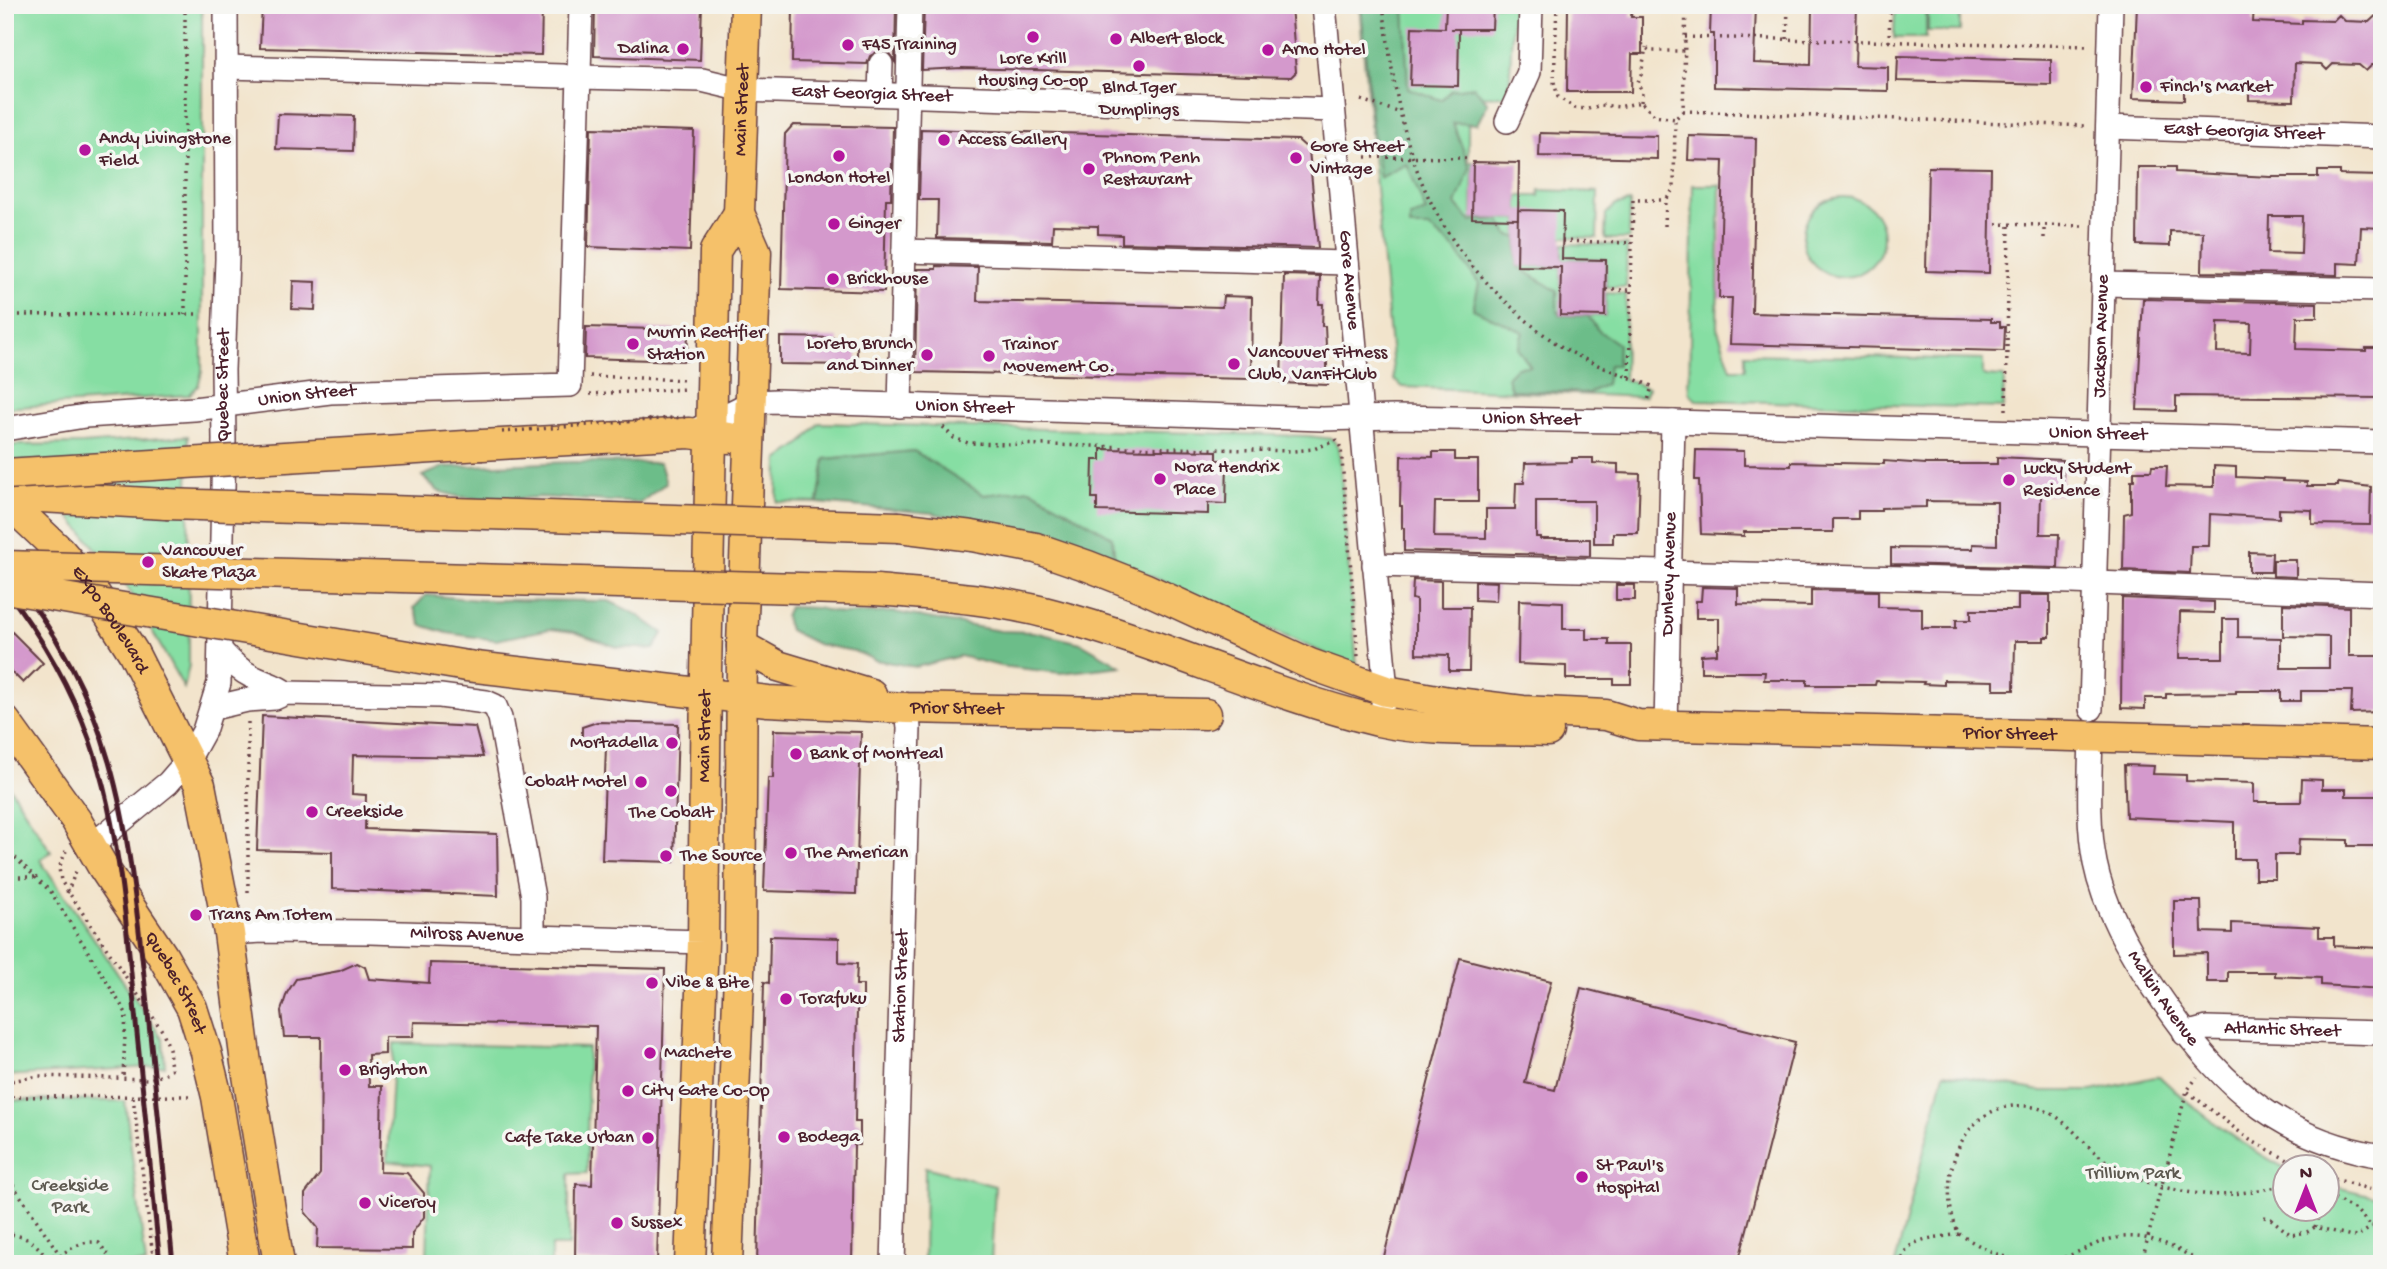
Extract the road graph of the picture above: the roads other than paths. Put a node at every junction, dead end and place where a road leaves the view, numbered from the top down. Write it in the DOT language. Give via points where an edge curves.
graph roads {
  1 [pos="226,5"];
  2 [pos="581,5"];
  3 [pos="746,5"];
  4 [pos="910,5"];
  5 [pos="1324,5"];
  6 [pos="1531,5"];
  7 [pos="2111,5"];
  8 [pos="881,64"];
  9 [pos="226,67"];
  10 [pos="571,76"];
  11 [pos="744,90"];
  12 [pos="880,94"];
  13 [pos="908,95"];
  14 [pos="1333,110"];
  15 [pos="1507,121"];
  16 [pos="2098,126"];
  17 [pos="2382,137"];
  18 [pos="739,213"];
  19 [pos="904,251"];
  20 [pos="1347,263"];
  21 [pos="2102,284"];
  22 [pos="2382,290"];
  23 [pos="752,402"];
  24 [pos="224,405"];
  25 [pos="900,406"];
  26 [pos="1361,417"];
  27 [pos="1673,422"];
  28 [pos="5,429"];
  29 [pos="699,432"];
  30 [pos="2099,435"];
  31 [pos="750,441"];
  32 [pos="2382,442"];
  33 [pos="5,474"];
  34 [pos="5,497"];
  35 [pos="1374,565"];
  36 [pos="5,566"];
  37 [pos="1669,572"];
  38 [pos="2095,583"];
  39 [pos="5,588"];
  40 [pos="2382,594"];
  41 [pos="742,646"];
  42 [pos="221,651"];
  43 [pos="1386,691"];
  44 [pos="286,693"];
  45 [pos="706,695"];
  46 [pos="742,699"];
  47 [pos="213,708"];
  48 [pos="907,708"];
  49 [pos="1206,714"];
  50 [pos="5,721"];
  51 [pos="1381,721"];
  52 [pos="1652,725"];
  53 [pos="2091,729"];
  54 [pos="2382,744"];
  55 [pos="188,760"];
  56 [pos="77,857"];
  57 [pos="229,933"];
  58 [pos="533,937"];
  59 [pos="703,942"];
  60 [pos="2382,1033"];
  61 [pos="2185,1034"];
  62 [pos="2382,1156"];
  63 [pos="245,1264"];
  64 [pos="279,1264"];
  65 [pos="690,1264"];
  66 [pos="727,1264"];
  67 [pos="893,1264"];
  1 -- 9 [label="street, Quebec Street"];
  2 -- 10 [label="street"];
  3 -- 11 [label="main road, Main Street"];
  4 -- 13 [label="street"];
  5 -- 14 [label="street, Gore Avenue"];
  6 -- 15 [label="street" via="1529,72"];
  7 -- 16 [label="street, Jackson Avenue"];
  8 -- 12 [label="street"];
  9 -- 10 [label="street, East Georgia Street"];
  9 -- 24 [label="street, Quebec Street"];
  10 -- 11 [label="street, East Georgia Street" via="702,80"];
  10 -- 24 [label="street, Union Street" via="570,380 330,392"];
  11 -- 12 [label="street, East Georgia Street"];
  11 -- 18 [label="main road, Main Street"];
  12 -- 13 [label="street, East Georgia Street"];
  13 -- 14 [label="street, East Georgia Street"];
  13 -- 19 [label="street"];
  14 -- 20 [label="street, Gore Avenue"];
  16 -- 17 [label="street, East Georgia Street"];
  16 -- 21 [label="street, Jackson Avenue"];
  18 -- 23 [label="main road, Main Street" via="756,252"];
  18 -- 29 [label="main road, Main Street" via="715,251"];
  19 -- 20 [label="street"];
  19 -- 25 [label="street"];
  20 -- 26 [label="street, Gore Avenue"];
  21 -- 22 [label="street"];
  21 -- 30 [label="street, Jackson Avenue"];
  23 -- 25 [label="street, Union Street"];
  23 -- 29 [label="street, Union Street"];
  23 -- 31 [label="main road, Main Street"];
  24 -- 28 [label="street, Union Street" via="85,416"];
  24 -- 42 [label="street, Quebec Street"];
  25 -- 26 [label="street, Union Street"];
  26 -- 27 [label="street, Union Street"];
  26 -- 35 [label="street, Gore Avenue"];
  27 -- 30 [label="street, Union Street"];
  27 -- 37 [label="street, Dunlevy Avenue"];
  29 -- 31 [label="main road"];
  29 -- 33 [label="main road, bridge"];
  29 -- 45 [label="main road, Main Street"];
  30 -- 32 [label="street, Union Street"];
  30 -- 38 [label="street, Jackson Avenue"];
  31 -- 41 [label="main road, Main Street"];
  34 -- 43 [label="main road, Prior Street, bridge" via="899,527 972,536 1036,548 1088,566 1299,659"];
  34 -- 55 [label="main road, Expo Boulevard" via="88,584 133,652"];
  35 -- 37 [label="street"];
  35 -- 43 [label="street, Gore Avenue"];
  36 -- 51 [label="main road, Prior Street, bridge" via="949,595 1001,603 1110,631 1269,688"];
  37 -- 38 [label="street"];
  37 -- 52 [label="street, Dunlevy Avenue"];
  38 -- 40 [label="street"];
  38 -- 53 [label="street, Jackson Avenue"];
  39 -- 45 [label="main road, Prior Street, bridge" via="467,666"];
  41 -- 46 [label="main road, Main Street"];
  41 -- 48 [label="main road" via="778,666 894,700"];
  42 -- 44 [label="street" via="253,678 275,684"];
  42 -- 47 [label="street, Quebec Street"];
  43 -- 51 [label="street, Gore Avenue"];
  43 -- 52 [label="main road, Prior Street" via="1523,711 1606,715"];
  44 -- 47 [label="street"];
  44 -- 58 [label="street" via="440,696 495,706 533,897"];
  45 -- 46 [label="main road, Prior Street"];
  45 -- 59 [label="main road, Main Street"];
  46 -- 48 [label="main road, Prior Street"];
  46 -- 66 [label="main road, Main Street" via="740,950"];
  47 -- 55 [label="street, Quebec Street"];
  48 -- 49 [label="main road, Prior Street"];
  48 -- 67 [label="street, Station Street"];
  50 -- 56 [label="main road" via="76,820"];
  51 -- 52 [label="main road, Prior Street" via="1450,729 1609,733"];
  52 -- 53 [label="main road, Prior Street"];
  53 -- 54 [label="main road, Prior Street"];
  53 -- 61 [label="street, Malkin Avenue" via="2092,838 2102,887 2126,943"];
  55 -- 56 [label="street, Quebec Street" via="168,783"];
  55 -- 57 [label="main road" via="200,785"];
  56 -- 63 [label="main road, Quebec Street" via="162,955 192,1008 217,1097"];
  57 -- 58 [label="street, Milross Avenue"];
  57 -- 64 [label="main road"];
  58 -- 59 [label="street, Milross Avenue"];
  59 -- 65 [label="main road, Main Street"];
  60 -- 61 [label="street, Atlantic Street" via="2207,1028"];
  61 -- 62 [label="street, Malkin Avenue" via="2211,1065 2270,1115 2312,1136"];
}
